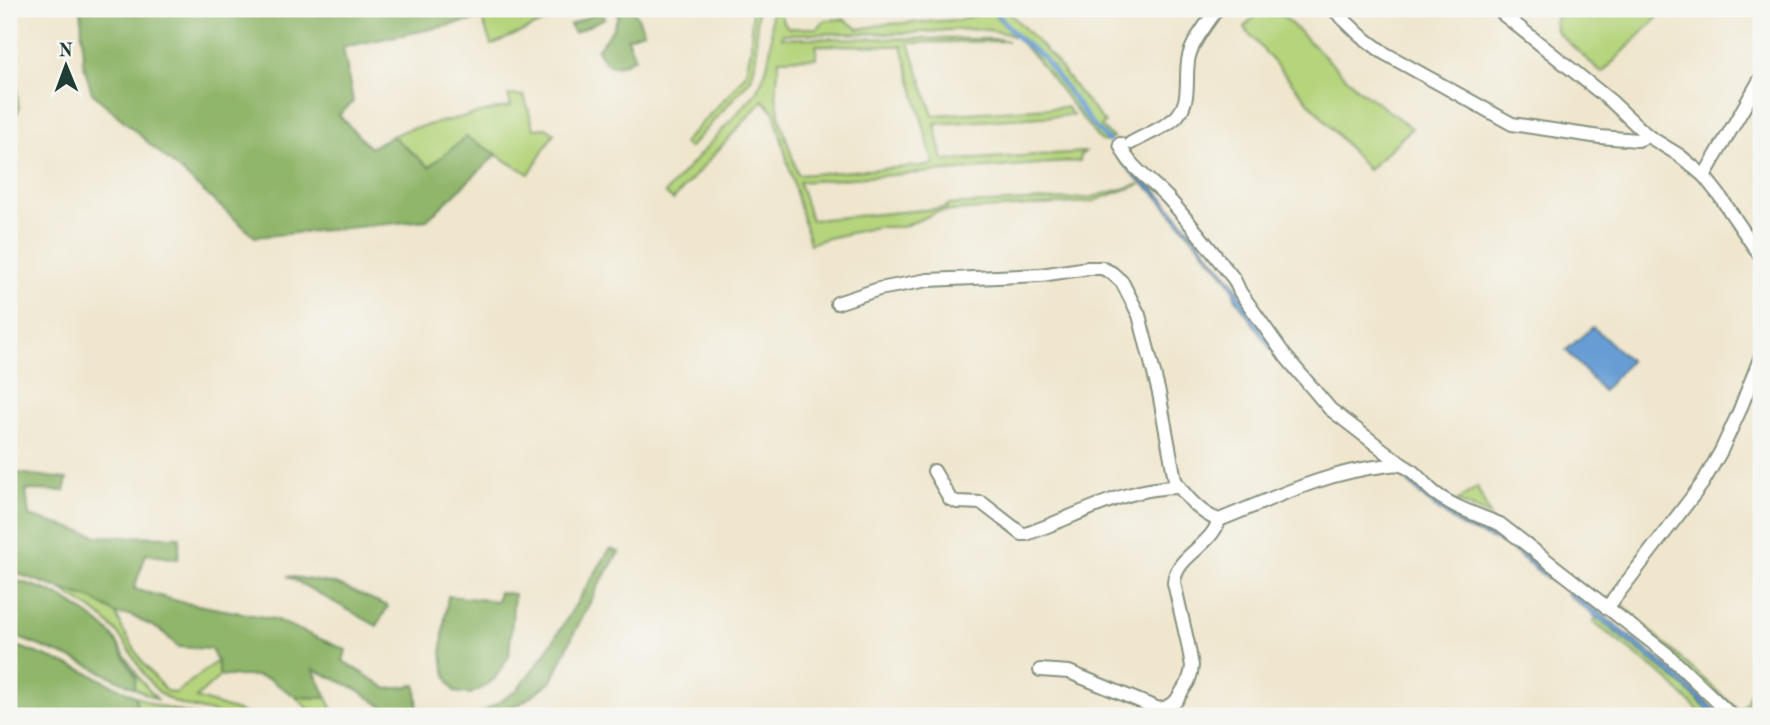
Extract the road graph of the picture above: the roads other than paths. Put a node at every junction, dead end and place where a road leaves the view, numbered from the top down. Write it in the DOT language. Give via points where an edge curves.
graph roads {
  1 [pos="1217,9"];
  2 [pos="1333,9"];
  3 [pos="1499,9"];
  4 [pos="1761,78"];
  5 [pos="1648,136"];
  6 [pos="1703,176"];
  7 [pos="1761,257"];
  8 [pos="837,303"];
  9 [pos="1761,356"];
  10 [pos="1404,466"];
  11 [pos="934,471"];
  12 [pos="1179,487"];
  13 [pos="1219,520"];
  14 [pos="1607,608"];
  15 [pos="1040,670"];
  16 [pos="1732,716"];
  1 -- 10 [label="street" via="1190,54 1188,90 1180,114 1125,143 1122,149 1220,261 1286,357 1330,409"];
  2 -- 5 [label="street" via="1384,53 1512,124 1600,137 1637,140"];
  3 -- 5 [label="street"];
  4 -- 6 [label="street"];
  5 -- 6 [label="street"];
  6 -- 7 [label="street"];
  8 -- 12 [label="street" via="929,280 1088,268 1112,273 1122,282 1139,315"];
  9 -- 14 [label="street" via="1726,441 1702,484"];
  10 -- 13 [label="street" via="1341,474"];
  10 -- 14 [label="street" via="1436,494 1500,524"];
  11 -- 12 [label="street" via="950,499 982,503 1022,534 1103,502"];
  12 -- 13 [label="street" via="1211,518"];
  13 -- 15 [label="street" via="1216,530 1174,573 1192,666 1176,701 1159,709 1069,672"];
  14 -- 16 [label="street" via="1667,654"];
}
